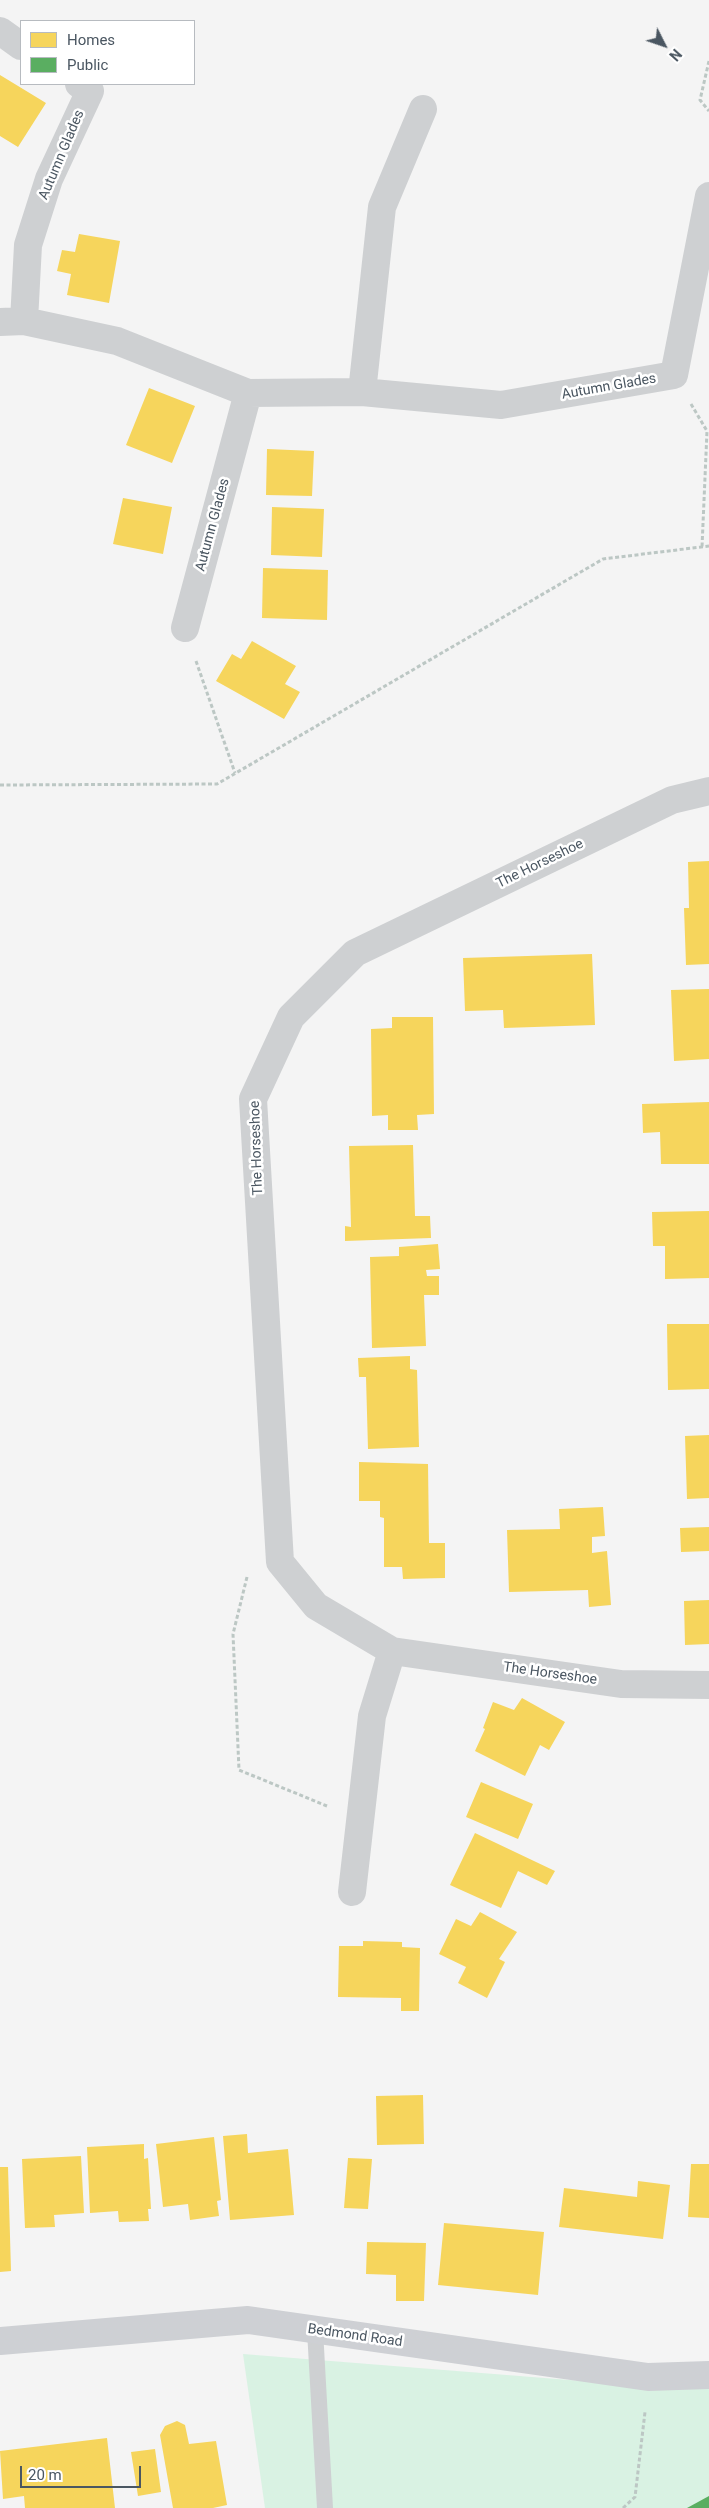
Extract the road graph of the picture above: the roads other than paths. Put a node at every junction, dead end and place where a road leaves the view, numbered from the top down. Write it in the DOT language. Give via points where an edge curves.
graph roads {
  1 [pos="0,32"];
  2 [pos="20,45"];
  3 [pos="88,86"];
  4 [pos="423,110"];
  5 [pos="709,196"];
  6 [pos="12,322"];
  7 [pos="362,392"];
  8 [pos="248,393"];
  9 [pos="185,628"];
  10 [pos="709,791"];
  11 [pos="392,1651"];
  12 [pos="709,1685"];
  13 [pos="352,1892"];
  14 [pos="315,2330"];
  15 [pos="0,2341"];
  16 [pos="709,2375"];
  17 [pos="325,2508"];
  1 -- 2 [label="street"];
  3 -- 6 [label="street, Autumn Glades" via="49,179 28,245"];
  4 -- 7 [label="street" via="382,207"];
  5 -- 7 [label="street, Autumn Glades" via="674,376 501,405"];
  6 -- 8 [label="street, Autumn Glades" via="116,341"];
  7 -- 8 [label="street, Autumn Glades"];
  8 -- 9 [label="street, Autumn Glades"];
  10 -- 11 [label="street, The Horseshoe" via="672,800 355,953 291,1017 253,1099 280,1562 316,1606"];
  11 -- 12 [label="street, The Horseshoe" via="621,1684"];
  11 -- 13 [label="street" via="372,1716"];
  14 -- 15 [label="street, Bedmond Road" via="248,2320"];
  14 -- 16 [label="street, Bedmond Road" via="648,2378"];
  14 -- 17 [label="lane"];
}
